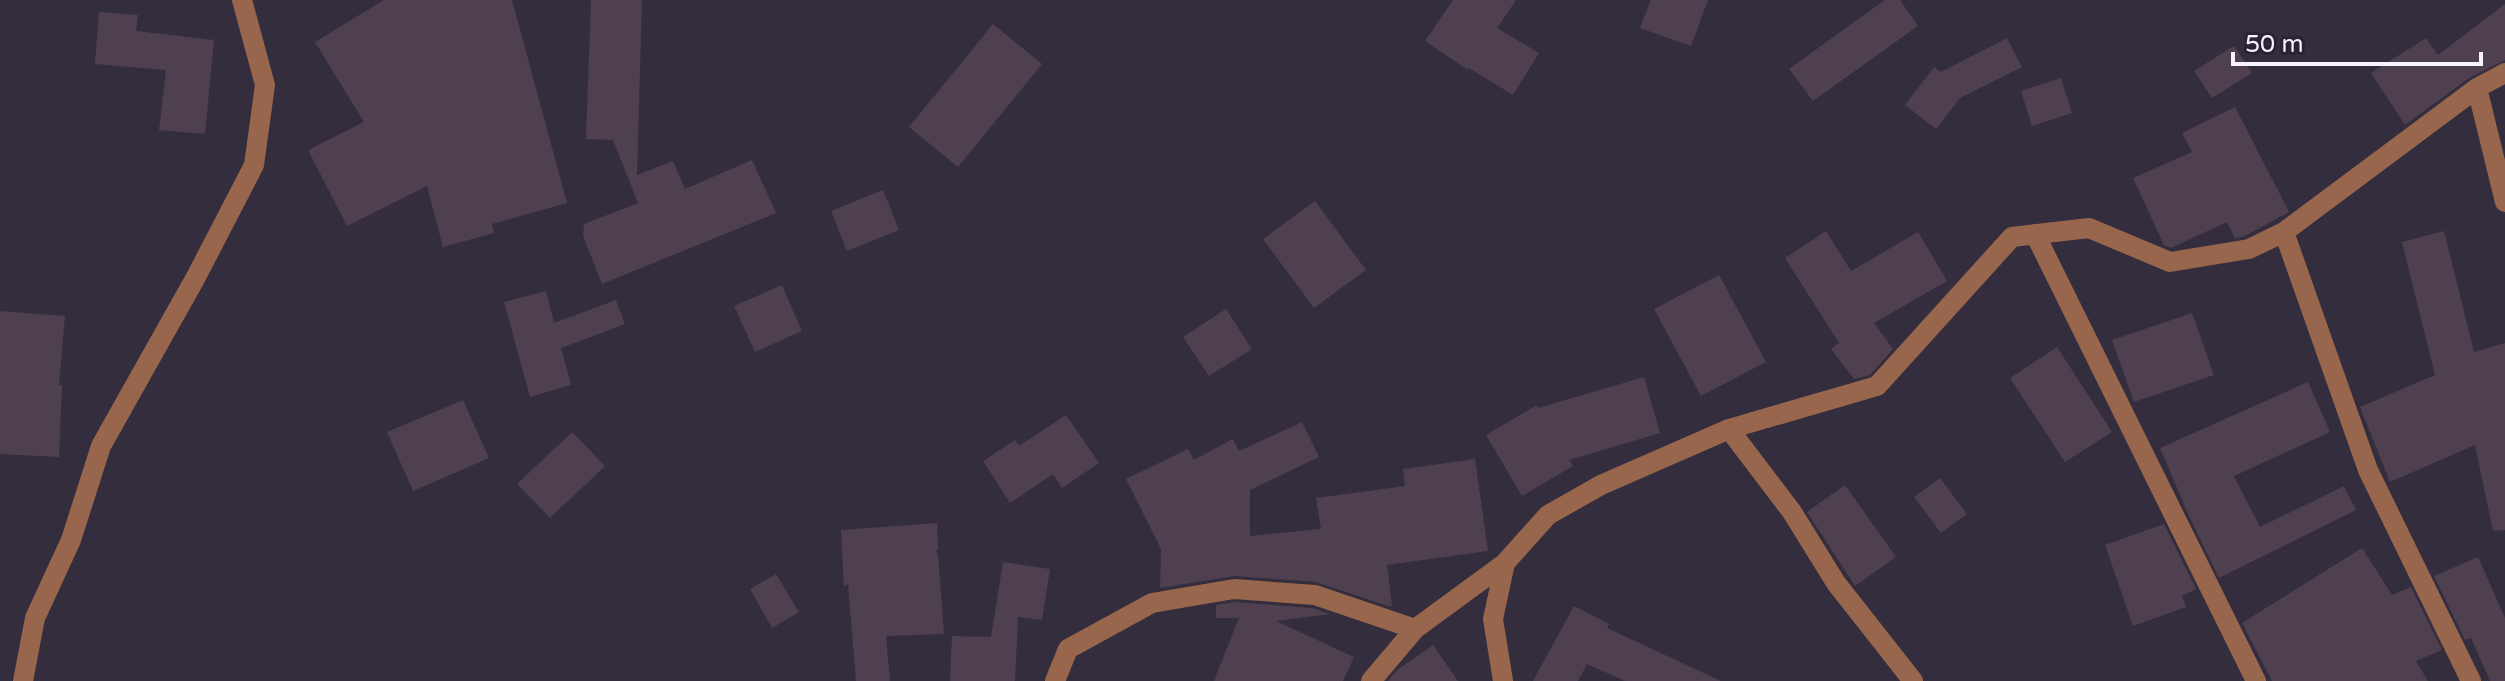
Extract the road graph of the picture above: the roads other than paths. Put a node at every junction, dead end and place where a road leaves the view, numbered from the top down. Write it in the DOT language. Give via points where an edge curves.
graph roads {
  1 [pos="244,1"];
  2 [pos="2505,73"];
  3 [pos="2477,88"];
  4 [pos="2505,202"];
  5 [pos="2284,232"];
  6 [pos="2035,234"];
  7 [pos="1729,429"];
  8 [pos="1505,563"];
  9 [pos="1415,629"];
  10 [pos="23,681"];
  11 [pos="1055,681"];
  12 [pos="1371,681"];
  13 [pos="1503,681"];
  14 [pos="1913,681"];
  15 [pos="2256,681"];
  16 [pos="2471,681"];
  1 -- 10 [label="street" via="265,85 254,165 101,446 71,540 35,618"];
  2 -- 3 [label="street"];
  3 -- 4 [label="street"];
  3 -- 5 [label="street"];
  5 -- 6 [label="street" via="2249,249 2170,262 2089,228"];
  5 -- 16 [label="street" via="2368,470"];
  6 -- 7 [label="street" via="2012,237 1877,386"];
  6 -- 15 [label="street"];
  7 -- 8 [label="street" via="1601,485 1548,515"];
  7 -- 14 [label="street" via="1792,512 1836,583"];
  8 -- 9 [label="street"];
  8 -- 13 [label="street" via="1493,619"];
  9 -- 11 [label="street" via="1315,595 1234,589 1152,603 1068,649"];
  9 -- 12 [label="street"];
}
